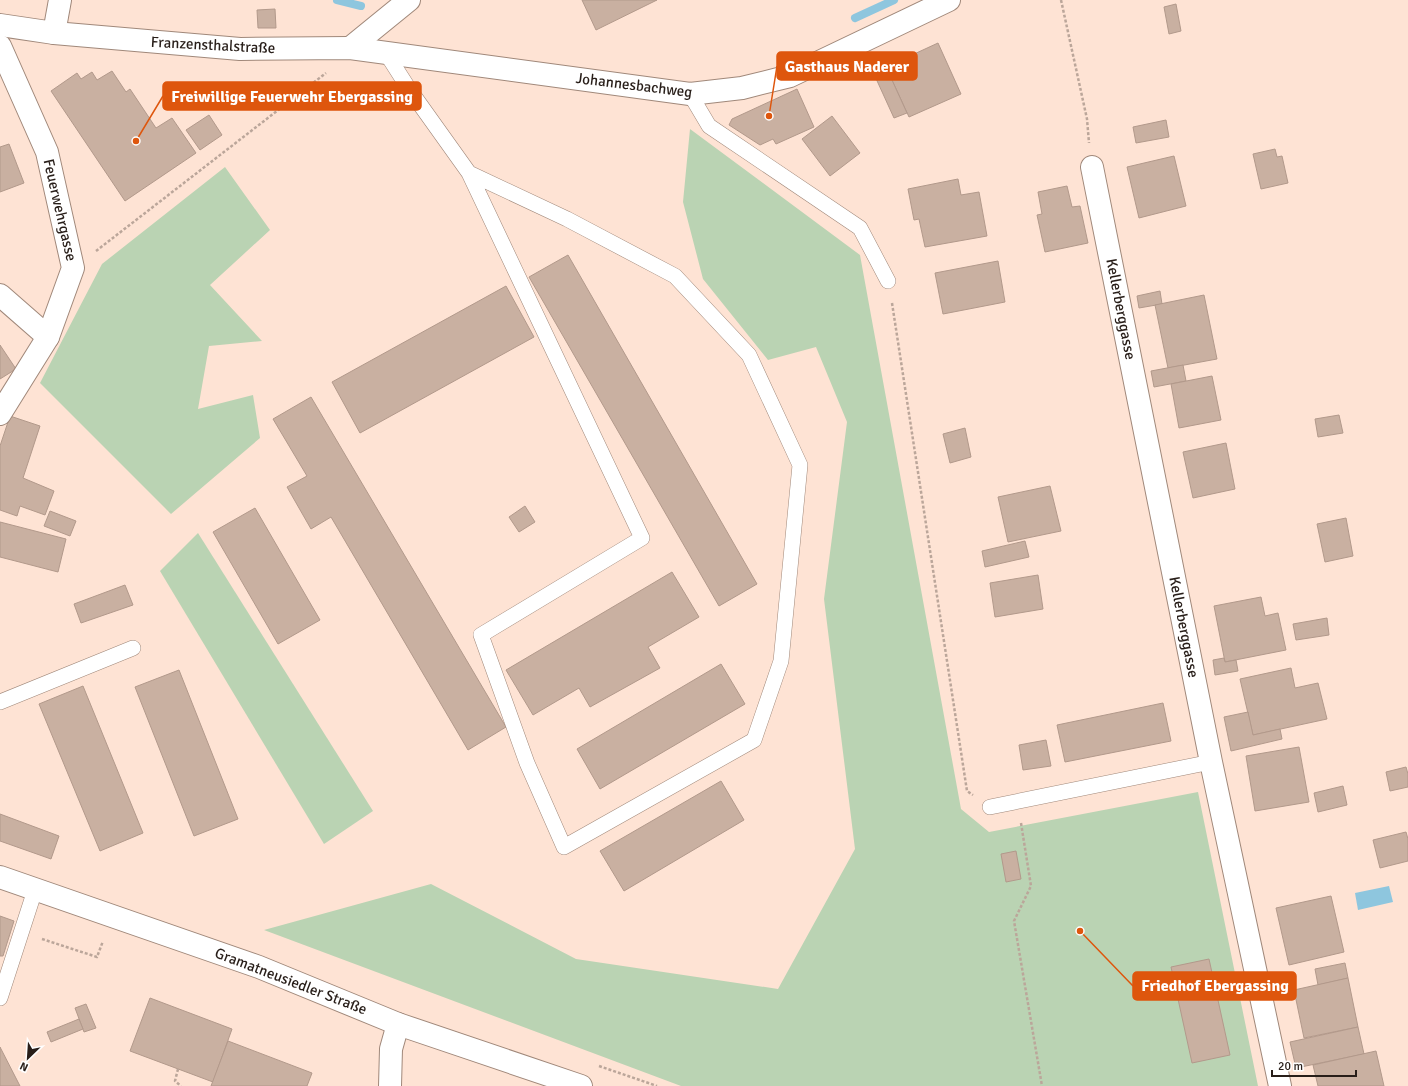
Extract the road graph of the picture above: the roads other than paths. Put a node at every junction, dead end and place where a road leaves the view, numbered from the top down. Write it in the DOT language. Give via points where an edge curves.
graph roads {
  1 [pos="60,0"];
  2 [pos="409,0"];
  3 [pos="949,0"];
  4 [pos="0,25"];
  5 [pos="54,34"];
  6 [pos="0,46"];
  7 [pos="350,48"];
  8 [pos="386,53"];
  9 [pos="690,94"];
  10 [pos="1092,167"];
  11 [pos="469,173"];
  12 [pos="888,281"];
  13 [pos="0,295"];
  14 [pos="48,337"];
  15 [pos="0,414"];
  16 [pos="133,648"];
  17 [pos="0,702"];
  18 [pos="1211,762"];
  19 [pos="990,807"];
  20 [pos="0,878"];
  21 [pos="35,890"];
  22 [pos="0,998"];
  23 [pos="398,1024"];
  24 [pos="390,1086"];
  25 [pos="581,1086"];
  26 [pos="1280,1086"];
  1 -- 5 [label="street"];
  2 -- 7 [label="street"];
  3 -- 9 [label="street, Johannesbachweg" via="790,76 742,88"];
  4 -- 5 [label="street, Franzensthalstraße"];
  5 -- 7 [label="street, Franzensthalstraße" via="240,49"];
  6 -- 14 [label="street, Feuerwehrgasse" via="47,152 73,268"];
  7 -- 8 [label="street, Johannesbachweg"];
  8 -- 9 [label="street, Johannesbachweg"];
  8 -- 11 [label="lane"];
  9 -- 12 [label="lane" via="709,126 860,228"];
  10 -- 18 [label="street, Kellerberggasse"];
  11 -- 11 [label="lane" via="567,219 675,276 749,355 800,465 781,661 754,740 564,847 528,763 481,635 642,538"];
  13 -- 14 [label="street"];
  14 -- 15 [label="street, Feuerwehrgasse"];
  16 -- 17 [label="lane"];
  18 -- 19 [label="lane"];
  18 -- 26 [label="street, Kellerberggasse"];
  20 -- 21 [label="street, Gramatneusiedler Straße"];
  21 -- 22 [label="lane"];
  21 -- 23 [label="street, Gramatneusiedler Straße" via="259,967"];
  23 -- 24 [label="street" via="391,1049"];
  23 -- 25 [label="street, Gramatneusiedler Straße"];
}
